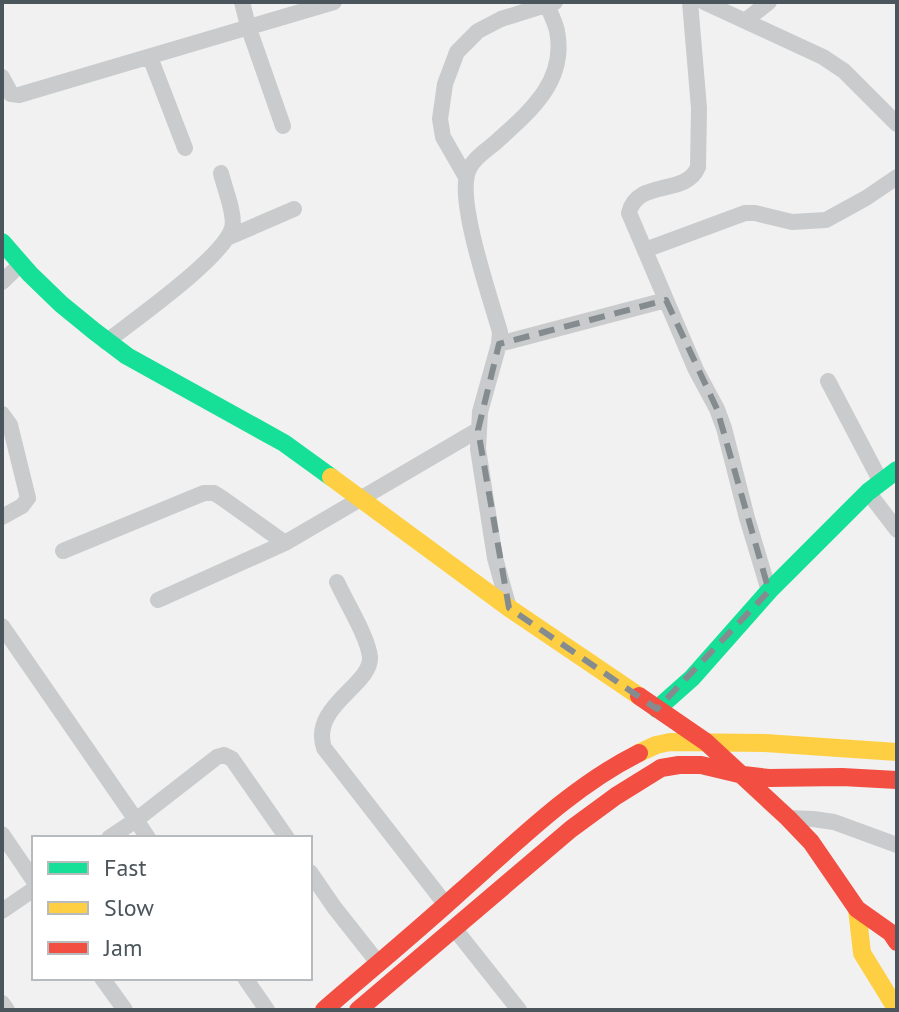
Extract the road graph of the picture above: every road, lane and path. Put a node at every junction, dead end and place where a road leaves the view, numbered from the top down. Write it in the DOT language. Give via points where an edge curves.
graph roads {
  1 [pos="242,2"];
  2 [pos="334,2"];
  3 [pos="690,2"];
  4 [pos="704,2"];
  5 [pos="769,2"];
  6 [pos="549,3"];
  7 [pos="746,20"];
  8 [pos="248,26"];
  9 [pos="150,57"];
  10 [pos="2,77"];
  11 [pos="897,124"];
  12 [pos="283,126"];
  13 [pos="185,148"];
  14 [pos="221,173"];
  15 [pos="466,177"];
  16 [pos="897,177"];
  17 [pos="294,209"];
  18 [pos="227,238"];
  19 [pos="2,242"];
  20 [pos="645,250"];
  21 [pos="21,264"];
  22 [pos="2,282"];
  23 [pos="666,300"];
  24 [pos="106,342"];
  25 [pos="499,344"];
  26 [pos="828,381"];
  27 [pos="2,414"];
  28 [pos="478,430"];
  29 [pos="897,470"];
  30 [pos="874,487"];
  31 [pos="362,499"];
  32 [pos="2,517"];
  33 [pos="897,530"];
  34 [pos="285,543"];
  35 [pos="63,551"];
  36 [pos="337,582"];
  37 [pos="769,591"];
  38 [pos="158,600"];
  39 [pos="509,608"];
  40 [pos="2,626"];
  41 [pos="657,709"];
  42 [pos="706,742"];
  43 [pos="897,752"];
  44 [pos="743,775"];
  45 [pos="897,780"];
  46 [pos="788,818"];
  47 [pos="136,820"];
  48 [pos="2,834"];
  49 [pos="112,836"];
  50 [pos="147,836"];
  51 [pos="286,836"];
  52 [pos="897,845"];
  53 [pos="312,875"];
  54 [pos="32,878"];
  55 [pos="32,890"];
  56 [pos="446,905"];
  57 [pos="857,909"];
  58 [pos="2,911"];
  59 [pos="454,928"];
  60 [pos="897,942"];
  61 [pos="379,964"];
  62 [pos="103,980"];
  63 [pos="246,980"];
  64 [pos="2,1003"];
  65 [pos="7,1010"];
  66 [pos="125,1010"];
  67 [pos="267,1010"];
  68 [pos="324,1010"];
  69 [pos="358,1010"];
  70 [pos="519,1010"];
  71 [pos="897,1010"];
  1 -- 8 [label="street"];
  2 -- 8 [label="street"];
  3 -- 20 [label="street" via="698,167 685,181 632,202 629,213"];
  4 -- 7 [label="street"];
  5 -- 7 [label="street"];
  6 -- 15 [label="street" via="559,53 556,72 538,101 474,162"];
  6 -- 15 [label="street" via="478,31 457,52 440,119 443,137"];
  7 -- 11 [label="street" via="844,71"];
  8 -- 9 [label="street"];
  8 -- 12 [label="street"];
  9 -- 10 [label="street" via="19,95 11,94"];
  9 -- 13 [label="street"];
  14 -- 18 [label="street" via="233,220"];
  15 -- 25 [label="street" via="467,208"];
  16 -- 20 [label="street" via="826,220 792,222 745,213"];
  17 -- 18 [label="street"];
  18 -- 24 [label="street" via="169,294"];
  19 -- 21 [label="street"];
  20 -- 23 [label="street"];
  21 -- 22 [label="street"];
  21 -- 24 [label="street"];
  23 -- 25 [label="street"];
  23 -- 37 [label="street" via="717,409"];
  24 -- 31 [label="street" via="284,443"];
  25 -- 28 [label="street"];
  26 -- 30 [label="street"];
  27 -- 32 [label="street" via="10,425 28,498"];
  28 -- 31 [label="street"];
  28 -- 39 [label="street" via="495,558"];
  29 -- 30 [label="street"];
  30 -- 33 [label="street"];
  30 -- 37 [label="street"];
  31 -- 34 [label="street"];
  31 -- 39 [label="street"];
  34 -- 35 [label="street" via="214,493 204,493"];
  34 -- 38 [label="street"];
  36 -- 56 [label="street" via="370,655 369,667 327,716 320,737"];
  37 -- 41 [label="street" via="692,678"];
  39 -- 41 [label="street"];
  40 -- 47 [label="street"];
  41 -- 42 [label="street"];
  42 -- 43 [label="street"];
  42 -- 44 [label="street"];
  42 -- 56 [label="street" via="656,745 620,763 544,817"];
  44 -- 45 [label="street"];
  44 -- 46 [label="street"];
  44 -- 59 [label="street" via="701,765 661,768 571,829"];
  46 -- 52 [label="street" via="834,822"];
  46 -- 57 [label="street"];
  47 -- 49 [label="street"];
  47 -- 50 [label="street"];
  47 -- 51 [label="street" via="224,755"];
  48 -- 54 [label="street"];
  53 -- 61 [label="street"];
  55 -- 58 [label="street"];
  56 -- 61 [label="street"];
  57 -- 60 [label="street"];
  57 -- 71 [label="street" via="862,953"];
  59 -- 69 [label="street"];
  59 -- 70 [label="street"];
  61 -- 68 [label="street"];
  62 -- 66 [label="street"];
  63 -- 67 [label="street"];
  64 -- 65 [label="street"];
}
